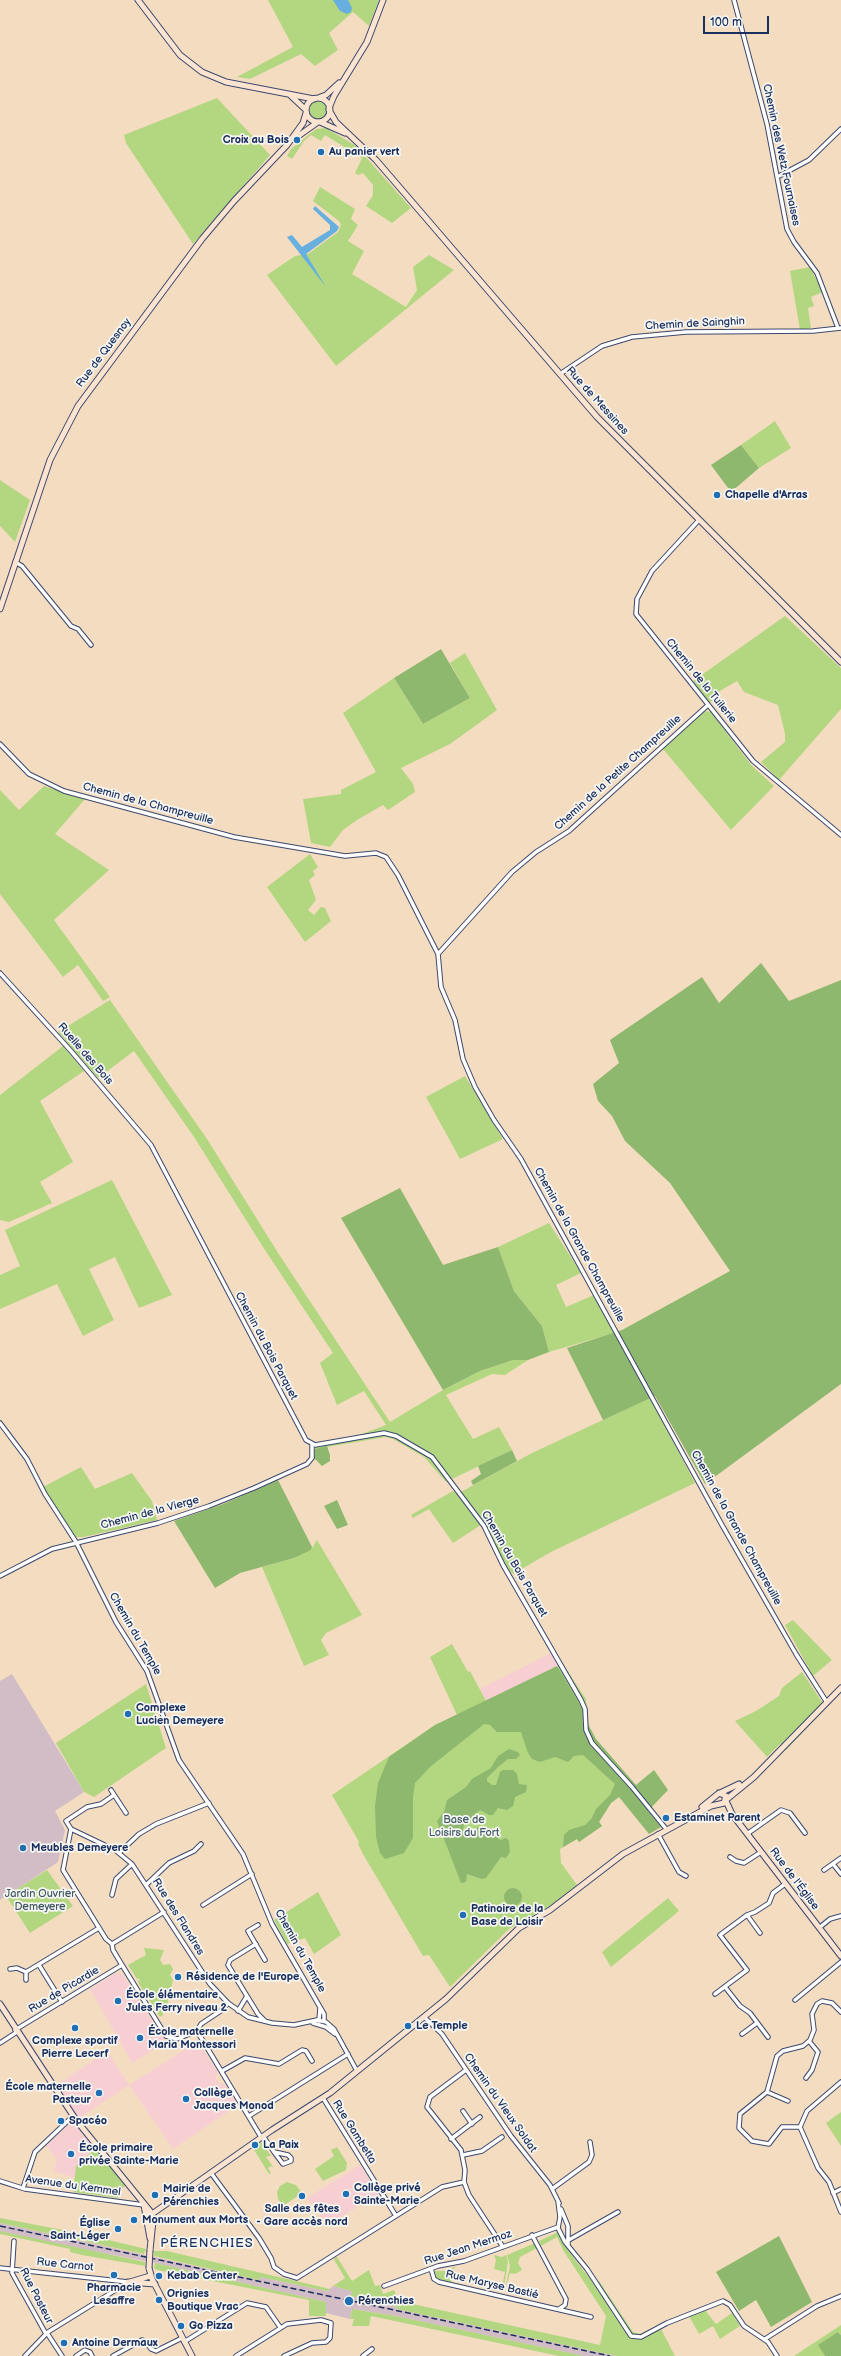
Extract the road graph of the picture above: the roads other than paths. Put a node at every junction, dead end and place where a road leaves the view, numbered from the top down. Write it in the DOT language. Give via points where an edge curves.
graph roads {
  1 [pos="138,0"];
  2 [pos="383,0"];
  3 [pos="734,0"];
  4 [pos="348,74"];
  5 [pos="280,91"];
  6 [pos="316,99"];
  7 [pos="329,109"];
  8 [pos="306,112"];
  9 [pos="319,122"];
  10 [pos="841,129"];
  11 [pos="355,138"];
  12 [pos="287,145"];
  13 [pos="778,176"];
  14 [pos="840,328"];
  15 [pos="560,374"];
  16 [pos="699,520"];
  17 [pos="16,562"];
  18 [pos="0,609"];
  19 [pos="91,645"];
  20 [pos="841,662"];
  21 [pos="708,705"];
  22 [pos="0,744"];
  23 [pos="841,835"];
  24 [pos="307,850"];
  25 [pos="438,954"];
  26 [pos="0,973"];
  27 [pos="153,1148"];
  28 [pos="0,1423"];
  29 [pos="312,1445"];
  30 [pos="76,1542"];
  31 [pos="0,1576"];
  32 [pos="841,1688"];
  33 [pos="826,1701"];
  34 [pos="760,1770"];
  35 [pos="111,1790"];
  36 [pos="114,1795"];
  37 [pos="718,1795"];
  38 [pos="726,1800"];
  39 [pos="209,1803"];
  40 [pos="720,1804"];
  41 [pos="126,1813"];
  42 [pos="732,1814"];
  43 [pos="685,1819"];
  44 [pos="70,1829"];
  45 [pos="667,1830"];
  46 [pos="804,1833"];
  47 [pos="658,1834"];
  48 [pos="747,1834"];
  49 [pos="201,1844"];
  50 [pos="761,1852"];
  51 [pos="119,1853"];
  52 [pos="730,1857"];
  53 [pos="841,1858"];
  54 [pos="132,1864"];
  55 [pos="834,1864"];
  56 [pos="824,1870"];
  57 [pos="252,1874"];
  58 [pos="841,1874"];
  59 [pos="686,1876"];
  60 [pos="147,1884"];
  61 [pos="785,1884"];
  62 [pos="112,1895"];
  63 [pos="203,1905"];
  64 [pos="164,1912"];
  65 [pos="747,1915"];
  66 [pos="841,1916"];
  67 [pos="258,1925"];
  68 [pos="99,1928"];
  69 [pos="818,1928"];
  70 [pos="760,1933"];
  71 [pos="112,1944"];
  72 [pos="256,1944"];
  73 [pos="841,1956"];
  74 [pos="266,1960"];
  75 [pos="841,1962"];
  76 [pos="38,1964"];
  77 [pos="122,1965"];
  78 [pos="10,1969"];
  79 [pos="26,1972"];
  80 [pos="26,1980"];
  81 [pos="725,1987"];
  82 [pos="716,1994"];
  83 [pos="247,1996"];
  84 [pos="795,2000"];
  85 [pos="62,2002"];
  86 [pos="228,2003"];
  87 [pos="245,2003"];
  88 [pos="251,2003"];
  89 [pos="0,2004"];
  90 [pos="320,2007"];
  91 [pos="238,2011"];
  92 [pos="841,2012"];
  93 [pos="424,2017"];
  94 [pos="324,2021"];
  95 [pos="266,2022"];
  96 [pos="319,2022"];
  97 [pos="757,2022"];
  98 [pos="16,2031"];
  99 [pos="197,2031"];
  100 [pos="742,2034"];
  101 [pos="338,2036"];
  102 [pos="768,2037"];
  103 [pos="809,2041"];
  104 [pos="0,2043"];
  105 [pos="348,2054"];
  106 [pos="312,2061"];
  107 [pos="466,2070"];
  108 [pos="222,2071"];
  109 [pos="357,2071"];
  110 [pos="806,2078"];
  111 [pos="841,2082"];
  112 [pos="767,2092"];
  113 [pos="323,2098"];
  114 [pos="788,2101"];
  115 [pos="463,2111"];
  116 [pos="73,2116"];
  117 [pos="249,2116"];
  118 [pos="480,2117"];
  119 [pos="472,2124"];
  120 [pos="800,2127"];
  121 [pos="262,2136"];
  122 [pos="502,2137"];
  123 [pos="451,2139"];
  124 [pos="590,2142"];
  125 [pos="274,2152"];
  126 [pos="462,2155"];
  127 [pos="210,2173"];
  128 [pos="0,2181"];
  129 [pos="464,2182"];
  130 [pos="22,2188"];
  131 [pos="552,2189"];
  132 [pos="841,2189"];
  133 [pos="833,2193"];
  134 [pos="558,2201"];
  135 [pos="144,2205"];
  136 [pos="618,2212"];
  137 [pos="841,2212"];
  138 [pos="152,2214"];
  139 [pos="146,2216"];
  140 [pos="396,2216"];
  141 [pos="566,2222"];
  142 [pos="559,2227"];
  143 [pos="567,2228"];
  144 [pos="532,2235"];
  145 [pos="14,2241"];
  146 [pos="567,2241"];
  147 [pos="502,2247"];
  148 [pos="569,2247"];
  149 [pos="151,2248"];
  150 [pos="0,2268"];
  151 [pos="431,2268"];
  152 [pos="11,2269"];
  153 [pos="150,2276"];
  154 [pos="128,2282"];
  155 [pos="155,2284"];
  156 [pos="384,2286"];
  157 [pos="841,2296"];
  158 [pos="558,2309"];
  159 [pos="592,2317"];
  160 [pos="280,2328"];
  161 [pos="46,2334"];
  162 [pos="183,2340"];
  163 [pos="765,2340"];
  164 [pos="372,2348"];
  165 [pos="25,2356"];
  166 [pos="62,2356"];
  167 [pos="76,2356"];
  168 [pos="92,2356"];
  169 [pos="113,2356"];
  170 [pos="192,2356"];
  171 [pos="236,2356"];
  172 [pos="284,2356"];
  173 [pos="363,2356"];
  174 [pos="777,2356"];
  1 -- 5 [label="main road" via="180,55 202,72 226,82"];
  2 -- 4 [label="main road" via="367,42"];
  3 -- 13 [label="street, Chemin des Wetz Fournaises" via="765,115"];
  4 -- 6 [label="main road" via="329,92"];
  4 -- 7 [label="main road"];
  5 -- 6 [label="main road"];
  5 -- 8 [label="main road" via="295,98"];
  6 -- 7 [label="main road" via="325,101"];
  6 -- 8 [label="main road" via="308,104"];
  7 -- 9 [label="main road" via="327,117"];
  7 -- 11 [label="main road, Rue de Messines" via="336,122"];
  8 -- 9 [label="main road" via="310,119"];
  8 -- 12 [label="main road, Rue de Quesnoy" via="303,123"];
  9 -- 11 [label="main road, Rue de Messines"];
  9 -- 12 [label="main road, Rue de Quesnoy"];
  10 -- 13 [label="street" via="809,160"];
  11 -- 15 [label="main road, Rue de Messines"];
  12 -- 17 [label="main road, Rue de Quesnoy" via="202,239 78,406 53,452"];
  13 -- 14 [label="street, Chemin des Wetz Fournaises" via="788,232 817,273"];
  14 -- 15 [label="street, Chemin de Sainghin" via="814,331 686,332 628,338 602,346"];
  15 -- 16 [label="main road, Rue de Messines" via="605,426"];
  16 -- 20 [label="main road, Rue de Messines"];
  16 -- 21 [label="street, Chemin de la Tuilerie" via="652,571 637,599 635,610 637,616"];
  17 -- 18 [label="main road, Rue de Quesnoy"];
  17 -- 19 [label="street" via="71,626 78,628"];
  21 -- 23 [label="street, Chemin de la Tuilerie" via="756,764"];
  21 -- 25 [label="street, Chemin de la Petite Champreuille" via="569,831 536,852 512,872"];
  22 -- 24 [label="street, Chemin de la Champreuille" via="29,774 59,789 225,835"];
  24 -- 25 [label="street, Chemin de la Grande Champreuille" via="350,857 376,853 384,855 398,875"];
  25 -- 33 [label="street, Chemin de la Grande Champreuille" via="441,987 456,1020 463,1059 475,1087 521,1159 733,1543"];
  26 -- 27 [label="street, Ruelle des Bois" via="70,1050"];
  27 -- 29 [label="street, Chemin du Bois Parquet" via="301,1432"];
  28 -- 30 [label="street, Chemin du Temple" via="28,1459 45,1494"];
  29 -- 30 [label="street, Chemin de la Vierge" via="312,1458 307,1464 254,1488 158,1523"];
  29 -- 45 [label="street, Chemin du Bois Parquet" via="384,1433 396,1436 432,1458 486,1530 503,1565 583,1703 586,1730 592,1743"];
  30 -- 31 [label="street, Chemin de la Vierge" via="47,1551"];
  30 -- 39 [label="street, Chemin du Temple" via="116,1622 151,1679 179,1760"];
  32 -- 33 [label="main road"];
  33 -- 34 [label="main road"];
  34 -- 37 [label="main road"];
  34 -- 38 [label="main road"];
  35 -- 36 [label="street"];
  36 -- 41 [label="street"];
  36 -- 44 [label="street" via="100,1804 88,1806 66,1821"];
  37 -- 38 [label="main road" via="724,1794"];
  37 -- 40 [label="main road" via="716,1801"];
  37 -- 43 [label="main road"];
  38 -- 40 [label="main road"];
  38 -- 42 [label="main road, Rue de l'Église"];
  39 -- 51 [label="street" via="156,1824 136,1837"];
  39 -- 57 [label="street, Chemin du Temple" via="234,1839"];
  40 -- 42 [label="main road, Rue de l'Église"];
  40 -- 43 [label="main road"];
  42 -- 48 [label="main road, Rue de l'Église"];
  43 -- 45 [label="main road"];
  44 -- 51 [label="street, Rue des Flandres"];
  44 -- 68 [label="street" via="62,1870"];
  45 -- 47 [label="main road"];
  46 -- 48 [label="street" via="790,1813 781,1810"];
  47 -- 59 [label="street" via="679,1872"];
  47 -- 93 [label="main road" via="620,1856 550,1910 516,1930 453,1993"];
  48 -- 50 [label="main road, Rue de l'Église"];
  49 -- 60 [label="street" via="194,1851 169,1863"];
  50 -- 52 [label="street" via="744,1863"];
  50 -- 61 [label="main road, Rue de l'Église"];
  51 -- 54 [label="street, Rue des Flandres"];
  53 -- 55 [label="street"];
  54 -- 60 [label="street, Rue des Flandres"];
  54 -- 62 [label="street" via="116,1879"];
  55 -- 56 [label="street"];
  55 -- 58 [label="street"];
  57 -- 63 [label="street"];
  57 -- 90 [label="street, Chemin du Temple" via="272,1924"];
  60 -- 64 [label="street, Rue des Flandres"];
  61 -- 65 [label="street" via="773,1893 768,1902"];
  61 -- 69 [label="main road, Rue de l'Église"];
  64 -- 71 [label="street"];
  64 -- 86 [label="street, Rue des Flandres" via="210,1984"];
  65 -- 70 [label="street"];
  65 -- 81 [label="street" via="720,1935 747,1970"];
  66 -- 69 [label="street" via="830,1919"];
  67 -- 72 [label="street" via="248,1931"];
  68 -- 71 [label="street"];
  68 -- 76 [label="street"];
  69 -- 73 [label="main road, Rue de l'Église"];
  71 -- 77 [label="street"];
  72 -- 74 [label="street"];
  72 -- 83 [label="street" via="230,1960 228,1964"];
  75 -- 84 [label="street"];
  76 -- 79 [label="street"];
  76 -- 85 [label="street"];
  77 -- 85 [label="street, Rue de Picardie"];
  77 -- 99 [label="street" via="167,2037 177,2039"];
  78 -- 79 [label="street" via="17,1968"];
  79 -- 80 [label="street"];
  81 -- 82 [label="street"];
  81 -- 97 [label="street"];
  83 -- 87 [label="street"];
  83 -- 88 [label="street"];
  85 -- 98 [label="street, Rue de Picardie"];
  86 -- 91 [label="street, Rue des Flandres"];
  86 -- 99 [label="street" via="201,2024"];
  87 -- 88 [label="street"];
  87 -- 91 [label="street"];
  88 -- 95 [label="street"];
  89 -- 98 [label="main road"];
  90 -- 94 [label="street, Chemin du Temple"];
  90 -- 96 [label="street, Chemin du Temple"];
  91 -- 95 [label="street, Rue des Flandres" via="252,2019"];
  92 -- 103 [label="street" via="832,2003 822,2001 817,2004 812,2014 814,2030"];
  93 -- 107 [label="street, Chemin du Vieux Soldat" via="439,2031"];
  93 -- 109 [label="main road"];
  94 -- 96 [label="street"];
  94 -- 101 [label="street, Chemin du Temple" via="333,2027"];
  95 -- 96 [label="street, Rue des Flandres" via="288,2025"];
  96 -- 101 [label="street, Chemin du Temple"];
  97 -- 100 [label="street"];
  97 -- 102 [label="street"];
  98 -- 104 [label="street, Rue de Picardie"];
  98 -- 116 [label="main road"];
  99 -- 108 [label="street"];
  101 -- 105 [label="street, Chemin du Temple"];
  103 -- 110 [label="street" via="818,2052 812,2070"];
  103 -- 112 [label="street" via="777,2056"];
  105 -- 109 [label="street, Chemin du Temple"];
  105 -- 117 [label="street"];
  106 -- 108 [label="street" via="306,2051 302,2050 279,2064 245,2058"];
  107 -- 123 [label="street" via="428,2101 429,2112"];
  107 -- 131 [label="street, Chemin du Vieux Soldat" via="511,2136"];
  108 -- 117 [label="street"];
  109 -- 113 [label="main road"];
  111 -- 120 [label="street" via="808,2111"];
  112 -- 114 [label="street"];
  112 -- 120 [label="street" via="739,2116 738,2126 742,2133 752,2141 765,2144 770,2142 782,2127"];
  113 -- 121 [label="main road"];
  113 -- 140 [label="street, Rue Gambetta"];
  115 -- 119 [label="street"];
  116 -- 130 [label="street" via="34,2152"];
  116 -- 135 [label="main road"];
  117 -- 121 [label="street"];
  118 -- 119 [label="street"];
  119 -- 123 [label="street"];
  120 -- 133 [label="street" via="818,2168"];
  121 -- 125 [label="street"];
  121 -- 127 [label="main road"];
  122 -- 126 [label="street" via="482,2151"];
  123 -- 126 [label="street" via="459,2147"];
  124 -- 131 [label="street" via="592,2155 589,2162"];
  125 -- 125 [label="street" via="284,2164 291,2161 288,2155"];
  126 -- 129 [label="street"];
  127 -- 138 [label="main road"];
  127 -- 140 [label="street" via="271,2256 273,2266 281,2273 297,2278"];
  128 -- 130 [label="street, Avenue du Kemmel"];
  129 -- 140 [label="street" via="445,2186"];
  129 -- 147 [label="street" via="470,2197"];
  130 -- 135 [label="street, Avenue du Kemmel"];
  131 -- 134 [label="street, Chemin du Vieux Soldat"];
  132 -- 133 [label="street"];
  133 -- 137 [label="street"];
  134 -- 141 [label="street, Chemin du Vieux Soldat"];
  134 -- 142 [label="street, Chemin du Vieux Soldat"];
  135 -- 138 [label="main road"];
  135 -- 139 [label="main road"];
  136 -- 146 [label="street"];
  138 -- 139 [label="main road"];
  138 -- 149 [label="main road"];
  139 -- 149 [label="main road"];
  141 -- 142 [label="street"];
  141 -- 143 [label="street, Chemin du Vieux Soldat"];
  142 -- 143 [label="street" via="564,2231"];
  142 -- 144 [label="street, Rue Jean Mermoz"];
  142 -- 148 [label="street, Chemin du Vieux Soldat"];
  143 -- 146 [label="street, Chemin du Vieux Soldat"];
  144 -- 147 [label="street, Rue Jean Mermoz"];
  144 -- 158 [label="street" via="566,2299 565,2306"];
  145 -- 152 [label="street, Rue Pasteur"];
  146 -- 148 [label="street, Chemin du Vieux Soldat"];
  147 -- 151 [label="street, Rue Jean Mermoz" via="461,2262"];
  148 -- 163 [label="street, Chemin du Vieux Soldat" via="633,2337 641,2337 722,2301 730,2305 744,2326"];
  149 -- 153 [label="main road, bridge"];
  150 -- 152 [label="street, Rue Carnot"];
  151 -- 156 [label="street, Rue Jean Mermoz"];
  151 -- 158 [label="street, Rue Maryse Bastié" via="434,2279 439,2282"];
  152 -- 154 [label="street, Rue Carnot"];
  152 -- 161 [label="street, Rue Pasteur"];
  153 -- 154 [label="main road, Rue Carnot"];
  153 -- 155 [label="main road"];
  154 -- 155 [label="main road, Rue Carnot"];
  154 -- 161 [label="street"];
  155 -- 162 [label="main road"];
  157 -- 163 [label="street" via="817,2306"];
  158 -- 159 [label="street, Rue Maryse Bastié"];
  160 -- 162 [label="street" via="266,2307 247,2303"];
  160 -- 171 [label="street"];
  160 -- 172 [label="street" via="300,2321 321,2320 331,2323 330,2338 326,2342 312,2343"];
  161 -- 165 [label="street"];
  161 -- 166 [label="street, Rue Pasteur"];
  162 -- 169 [label="street" via="156,2351 142,2340"];
  162 -- 170 [label="main road"];
  163 -- 174 [label="street, Chemin du Vieux Soldat"];
  164 -- 173 [label="street"];
  167 -- 168 [label="street" via="85,2350"];
}
